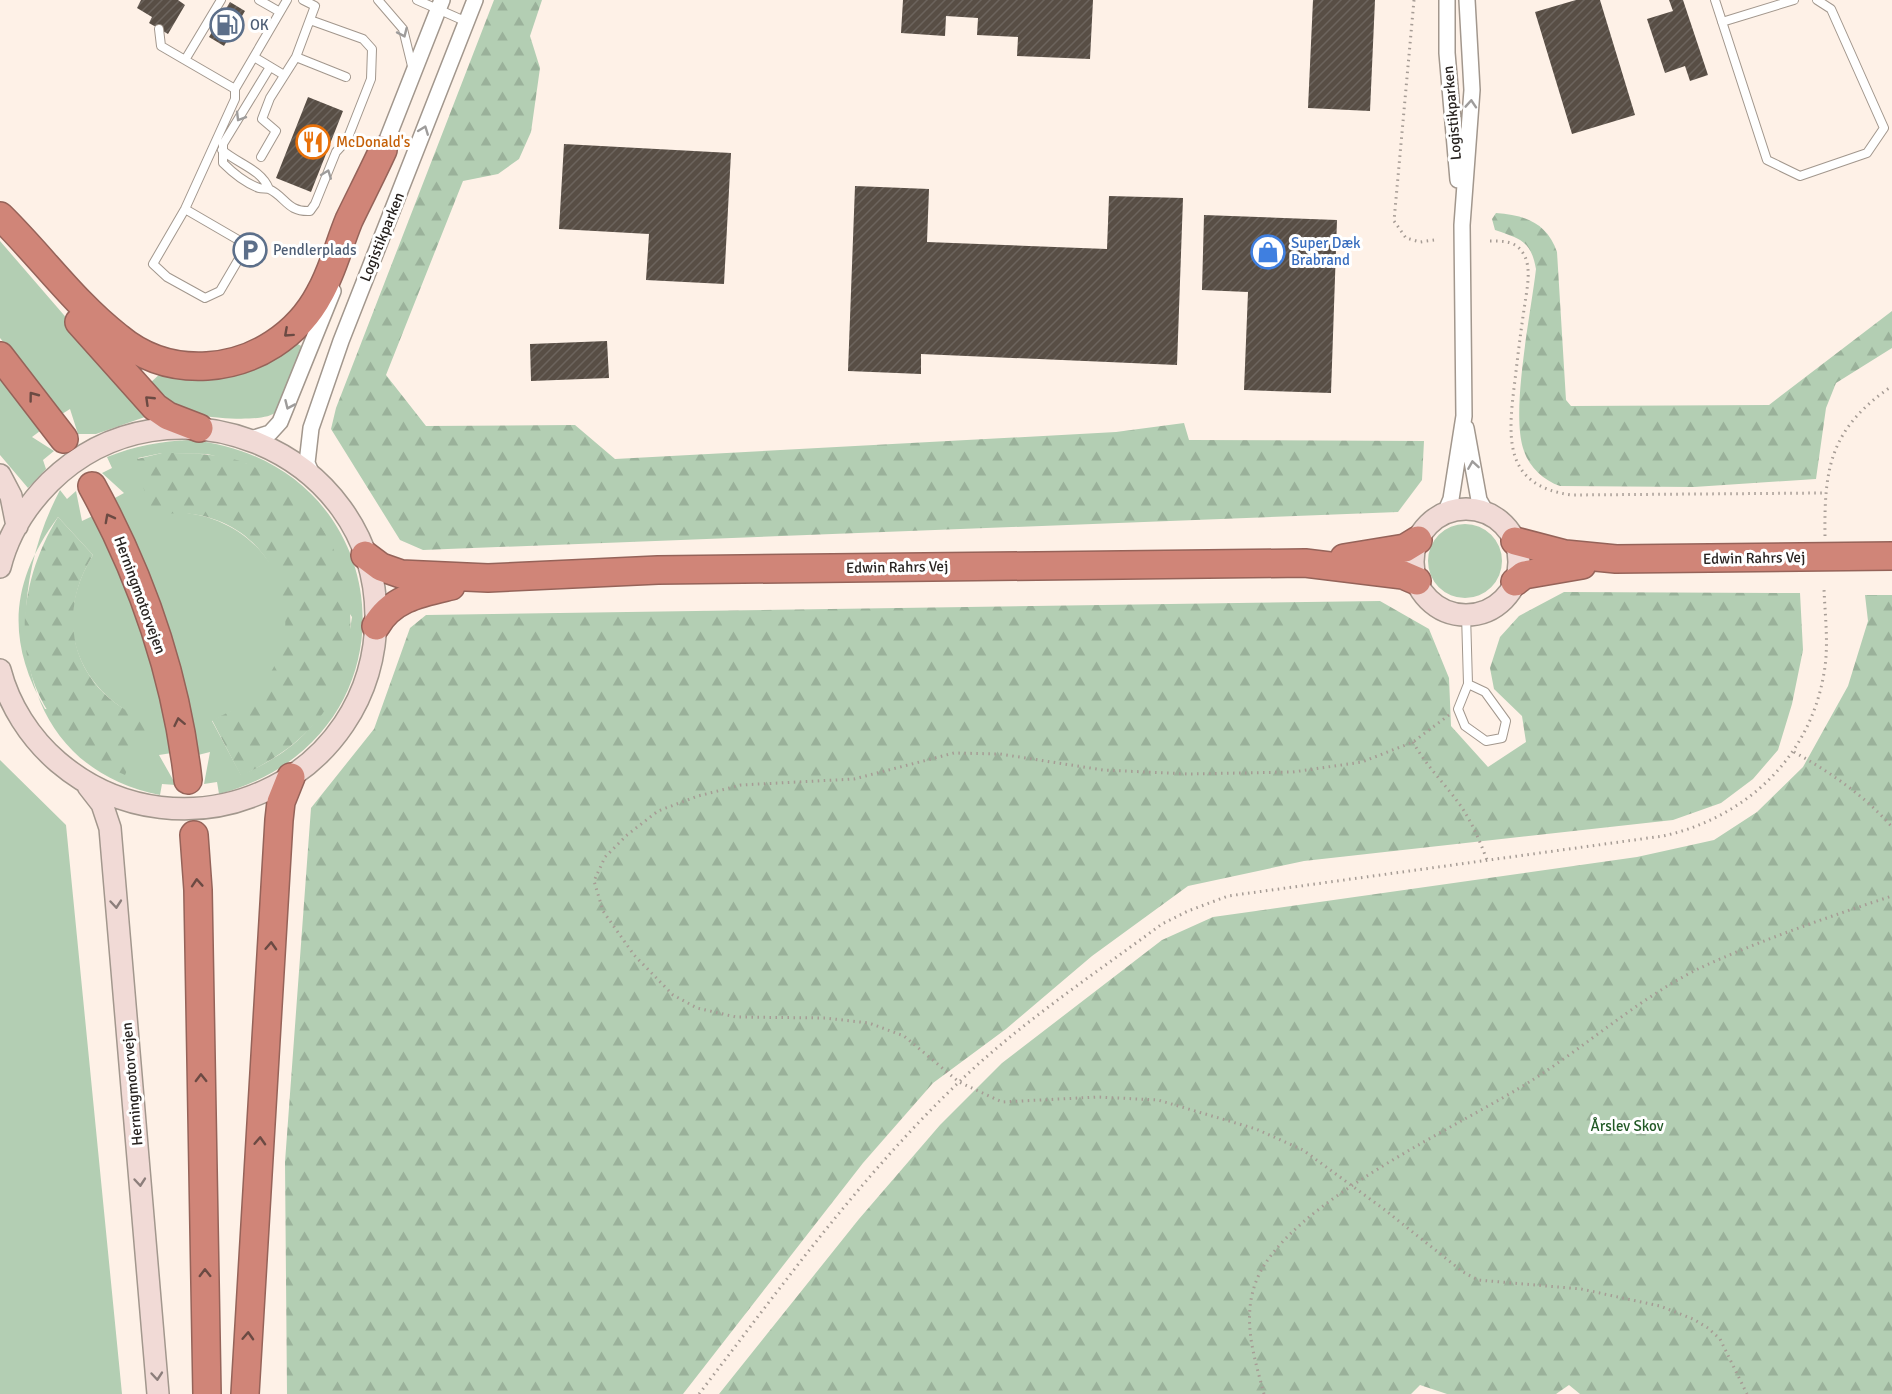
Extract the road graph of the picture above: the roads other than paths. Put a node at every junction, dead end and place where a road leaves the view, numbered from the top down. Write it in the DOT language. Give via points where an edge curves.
graph roads {
  1 [pos="221,0"];
  2 [pos="259,0"];
  3 [pos="287,0"];
  4 [pos="303,0"];
  5 [pos="378,0"];
  6 [pos="417,0"];
  7 [pos="475,0"];
  8 [pos="1447,0"];
  9 [pos="1467,0"];
  10 [pos="1715,0"];
  11 [pos="1794,0"];
  12 [pos="1816,0"];
  13 [pos="440,5"];
  14 [pos="280,12"];
  15 [pos="310,20"];
  16 [pos="467,22"];
  17 [pos="1722,22"];
  18 [pos="159,29"];
  19 [pos="254,57"];
  20 [pos="296,57"];
  21 [pos="185,60"];
  22 [pos="270,67"];
  23 [pos="413,73"];
  24 [pos="284,75"];
  25 [pos="346,76"];
  26 [pos="235,89"];
  27 [pos="222,150"];
  28 [pos="383,150"];
  29 [pos="261,157"];
  30 [pos="269,189"];
  31 [pos="185,209"];
  32 [pos="0,216"];
  33 [pos="1462,225"];
  34 [pos="0,233"];
  35 [pos="0,356"];
  36 [pos="1464,416"];
  37 [pos="199,428"];
  38 [pos="64,439"];
  39 [pos="251,439"];
  40 [pos="0,475"];
  41 [pos="313,477"];
  42 [pos="92,486"];
  43 [pos="1486,512"];
  44 [pos="1445,513"];
  45 [pos="17,526"];
  46 [pos="1418,540"];
  47 [pos="1515,541"];
  48 [pos="365,555"];
  49 [pos="1892,556"];
  50 [pos="1616,559"];
  51 [pos="1305,563"];
  52 [pos="0,567"];
  53 [pos="488,578"];
  54 [pos="1417,581"];
  55 [pos="1515,582"];
  56 [pos="1466,614"];
  57 [pos="376,626"];
  58 [pos="0,670"];
  59 [pos="1468,684"];
  60 [pos="291,777"];
  61 [pos="188,780"];
  62 [pos="84,781"];
  63 [pos="194,834"];
  64 [pos="158,1394"];
  65 [pos="207,1394"];
  66 [pos="245,1394"];
  1 -- 21 [label="lane"];
  2 -- 14 [label="lane"];
  3 -- 14 [label="lane"];
  4 -- 15 [label="lane" via="315,6"];
  5 -- 23 [label="lane, one-way" via="403,29"];
  6 -- 13 [label="lane"];
  7 -- 16 [label="street, Logistikparken"];
  8 -- 33 [label="street, Logistikparken" via="1449,89"];
  33 -- 9 [label="street, Logistikparken, one-way" via="1472,90"];
  10 -- 17 [label="lane"];
  11 -- 17 [label="lane"];
  12 -- 17 [label="lane" via="1831,9 1884,128 1868,153 1800,177 1767,160"];
  13 -- 16 [label="lane"];
  13 -- 23 [label="street, Logistikparken"];
  14 -- 19 [label="lane"];
  15 -- 20 [label="lane"];
  30 -- 15 [label="lane, one-way" via="300,212 310,211 336,152 347,140 371,79 372,49 363,39"];
  41 -- 16 [label="street, Logistikparken, one-way" via="307,449 315,417 341,341"];
  18 -- 21 [label="lane" via="161,46"];
  19 -- 22 [label="lane"];
  19 -- 26 [label="lane"];
  20 -- 24 [label="lane"];
  20 -- 25 [label="lane"];
  21 -- 26 [label="lane"];
  22 -- 24 [label="lane"];
  22 -- 27 [label="lane, one-way"];
  23 -- 28 [label="street, Logistikparken"];
  24 -- 29 [label="lane" via="262,119 276,131"];
  26 -- 31 [label="lane" via="236,99"];
  27 -- 30 [label="lane" via="257,172"];
  27 -- 30 [label="lane" via="223,163 234,173 258,188"];
  28 -- 32 [label="highway, one-way" via="310,309 265,351 222,365 176,365 139,352 100,322"];
  28 -- 39 [label="street, Logistikparken, one-way" via="359,224 288,408 270,433"];
  31 -- 31 [label="lane" via="153,264 167,277 205,298 220,291 247,245"];
  33 -- 36 [label="street, Logistikparken"];
  37 -- 34 [label="highway, one-way" via="168,416 142,395"];
  38 -- 35 [label="highway, one-way"];
  43 -- 36 [label="street, Logistikparken, one-way" via="1479,500"];
  36 -- 44 [label="street, Logistikparken" via="1451,499"];
  37 -- 39 [label="street"];
  37 -- 45 [label="street" via="177,427 134,434 94,450 42,490"];
  39 -- 41 [label="street"];
  40 -- 45 [label="street" via="11,496"];
  41 -- 48 [label="street" via="347,518"];
  61 -- 42 [label="highway, Herningmotorvejen, one-way" via="172,690 148,610"];
  43 -- 44 [label="street" via="1458,509"];
  43 -- 47 [label="street" via="1503,524"];
  44 -- 46 [label="street"];
  45 -- 52 [label="street"];
  46 -- 51 [label="highway" via="1405,548"];
  46 -- 54 [label="street" via="1413,560"];
  47 -- 50 [label="highway" via="1565,554"];
  47 -- 55 [label="street" via="1519,562"];
  48 -- 53 [label="highway" via="381,567 401,574"];
  48 -- 57 [label="street"];
  49 -- 50 [label="highway, Edwin Rahrs Vej"];
  50 -- 55 [label="highway" via="1545,570 1524,575"];
  51 -- 53 [label="highway, Edwin Rahrs Vej" via="668,570"];
  51 -- 54 [label="highway" via="1403,575"];
  53 -- 57 [label="highway" via="401,600 390,607"];
  54 -- 56 [label="street" via="1436,605"];
  55 -- 56 [label="street" via="1491,608"];
  56 -- 59 [label="lane"];
  57 -- 60 [label="street" via="367,675 347,719 317,757"];
  58 -- 62 [label="street" via="27,728 53,758"];
  59 -- 59 [label="lane" via="1485,692 1506,721 1502,738 1486,741 1465,726 1458,709"];
  60 -- 62 [label="street" via="247,799 198,809 139,804"];
  66 -- 60 [label="highway, one-way" via="279,820"];
  62 -- 64 [label="street, Herningmotorvejen, one-way" via="102,804 110,828"];
  65 -- 63 [label="highway, one-way"];
}
